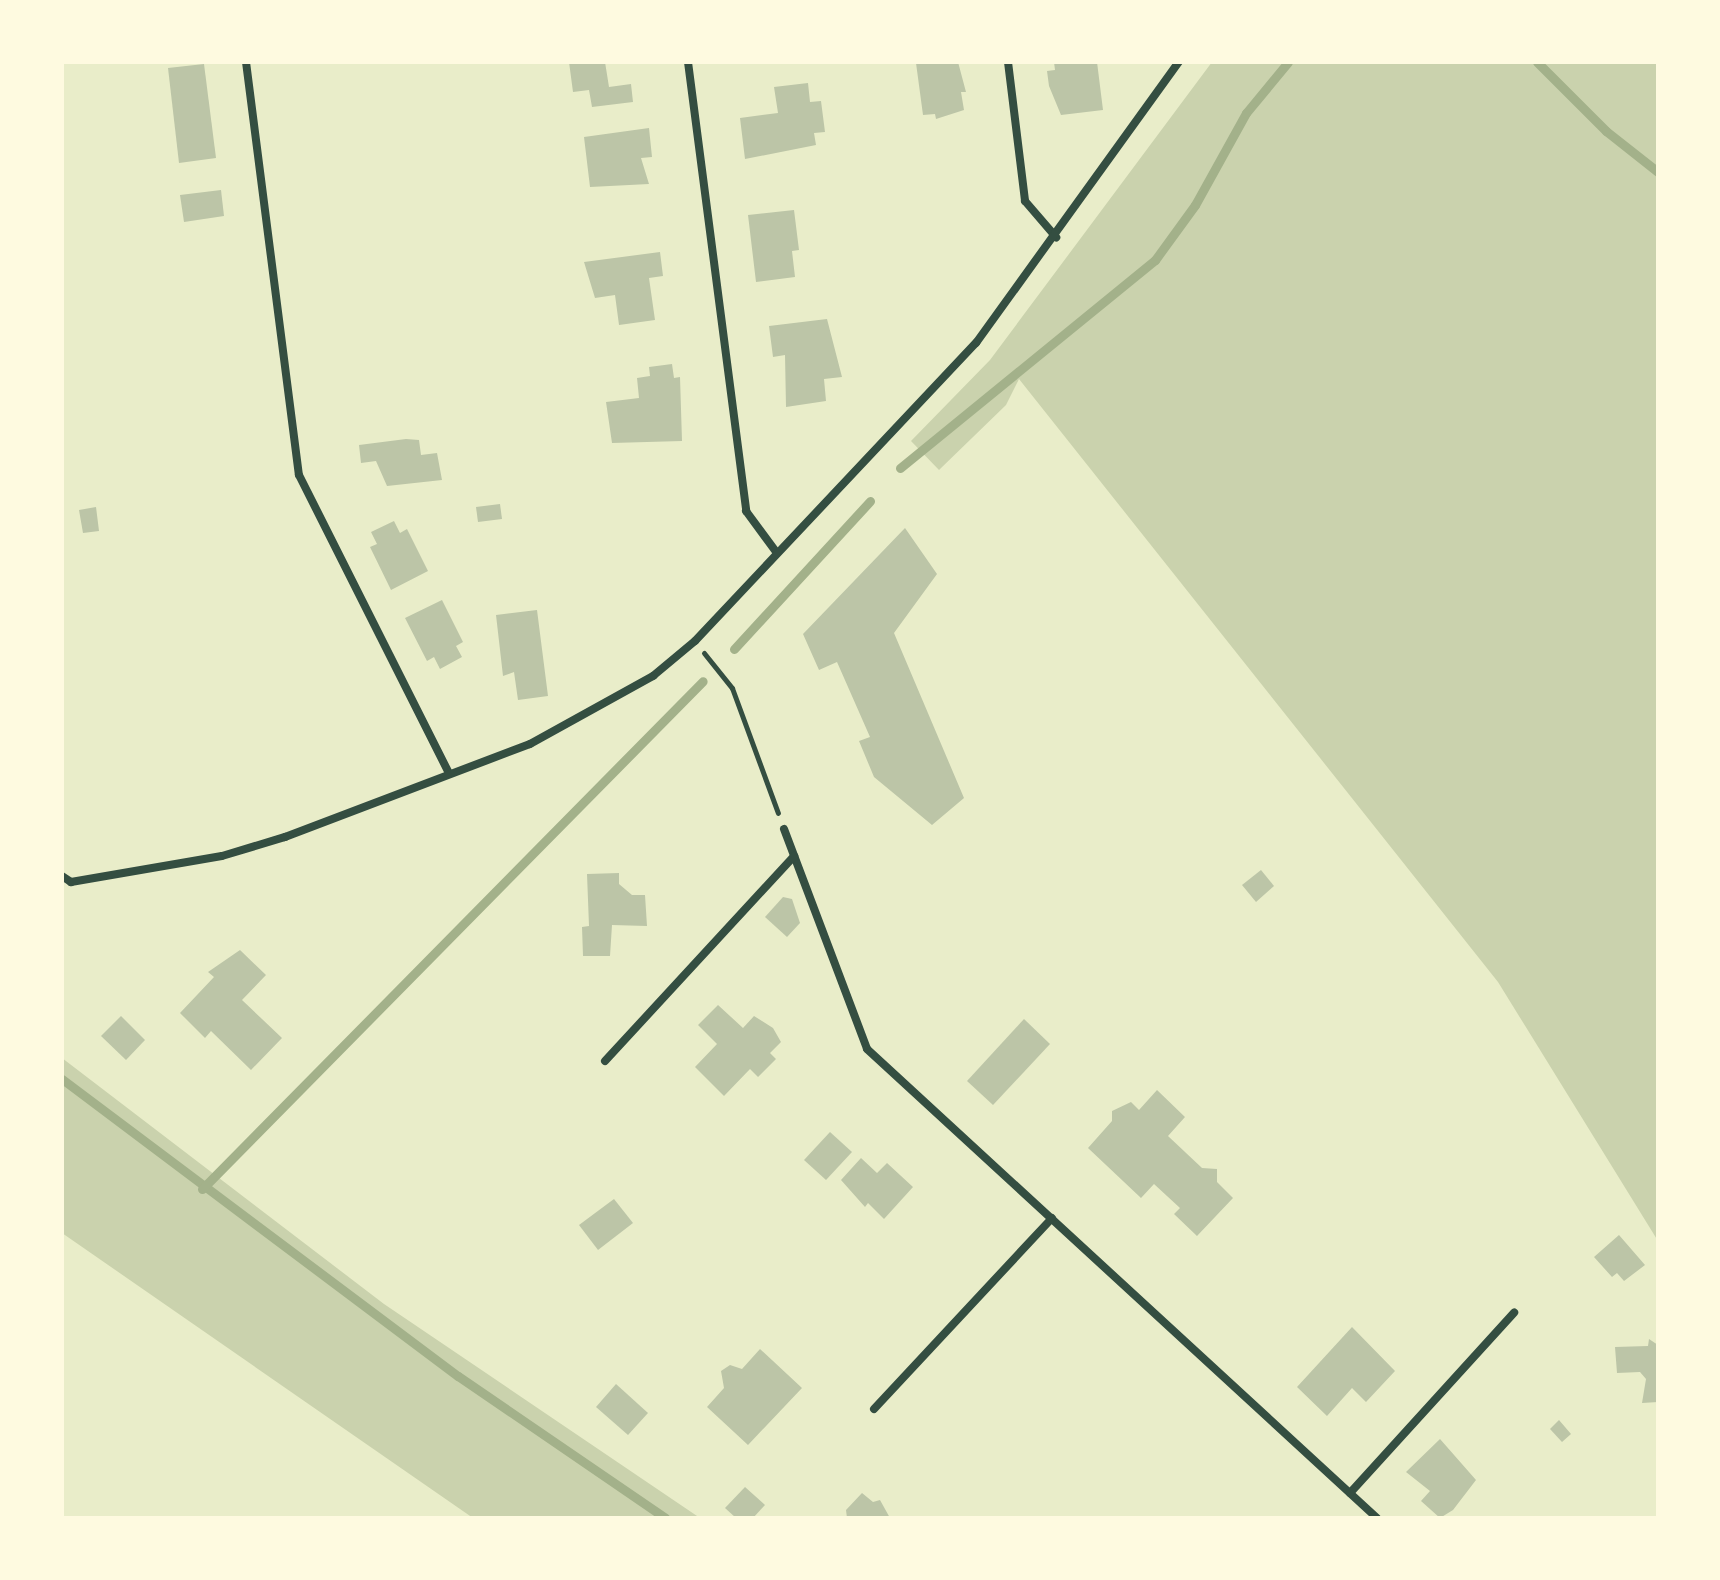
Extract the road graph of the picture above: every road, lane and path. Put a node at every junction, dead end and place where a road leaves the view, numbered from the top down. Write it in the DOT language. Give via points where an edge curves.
graph roads {
  1 [pos="246,62"];
  2 [pos="688,62"];
  3 [pos="1008,62"];
  4 [pos="1179,62"];
  5 [pos="1056,237"];
  6 [pos="777,553"];
  7 [pos="695,641"];
  8 [pos="449,773"];
  9 [pos="784,829"];
  10 [pos="794,856"];
  11 [pos="62,876"];
  12 [pos="605,1061"];
  13 [pos="1052,1218"];
  14 [pos="1514,1313"];
  15 [pos="874,1409"];
  16 [pos="1350,1493"];
  17 [pos="1377,1518"];
  1 -- 8 [label="street" via="299,475"];
  2 -- 6 [label="street" via="746,511"];
  3 -- 5 [label="street" via="1025,201"];
  4 -- 5 [label="street"];
  5 -- 6 [label="street" via="947,376"];
  6 -- 7 [label="street"];
  7 -- 8 [label="street" via="653,676 575,722"];
  7 -- 9 [label="path" via="732,688"];
  8 -- 11 [label="street" via="222,856 71,882"];
  9 -- 10 [label="street"];
  10 -- 12 [label="street"];
  10 -- 13 [label="street" via="867,1049"];
  13 -- 15 [label="street"];
  13 -- 16 [label="street"];
  14 -- 16 [label="street"];
  16 -- 17 [label="street"];
}
